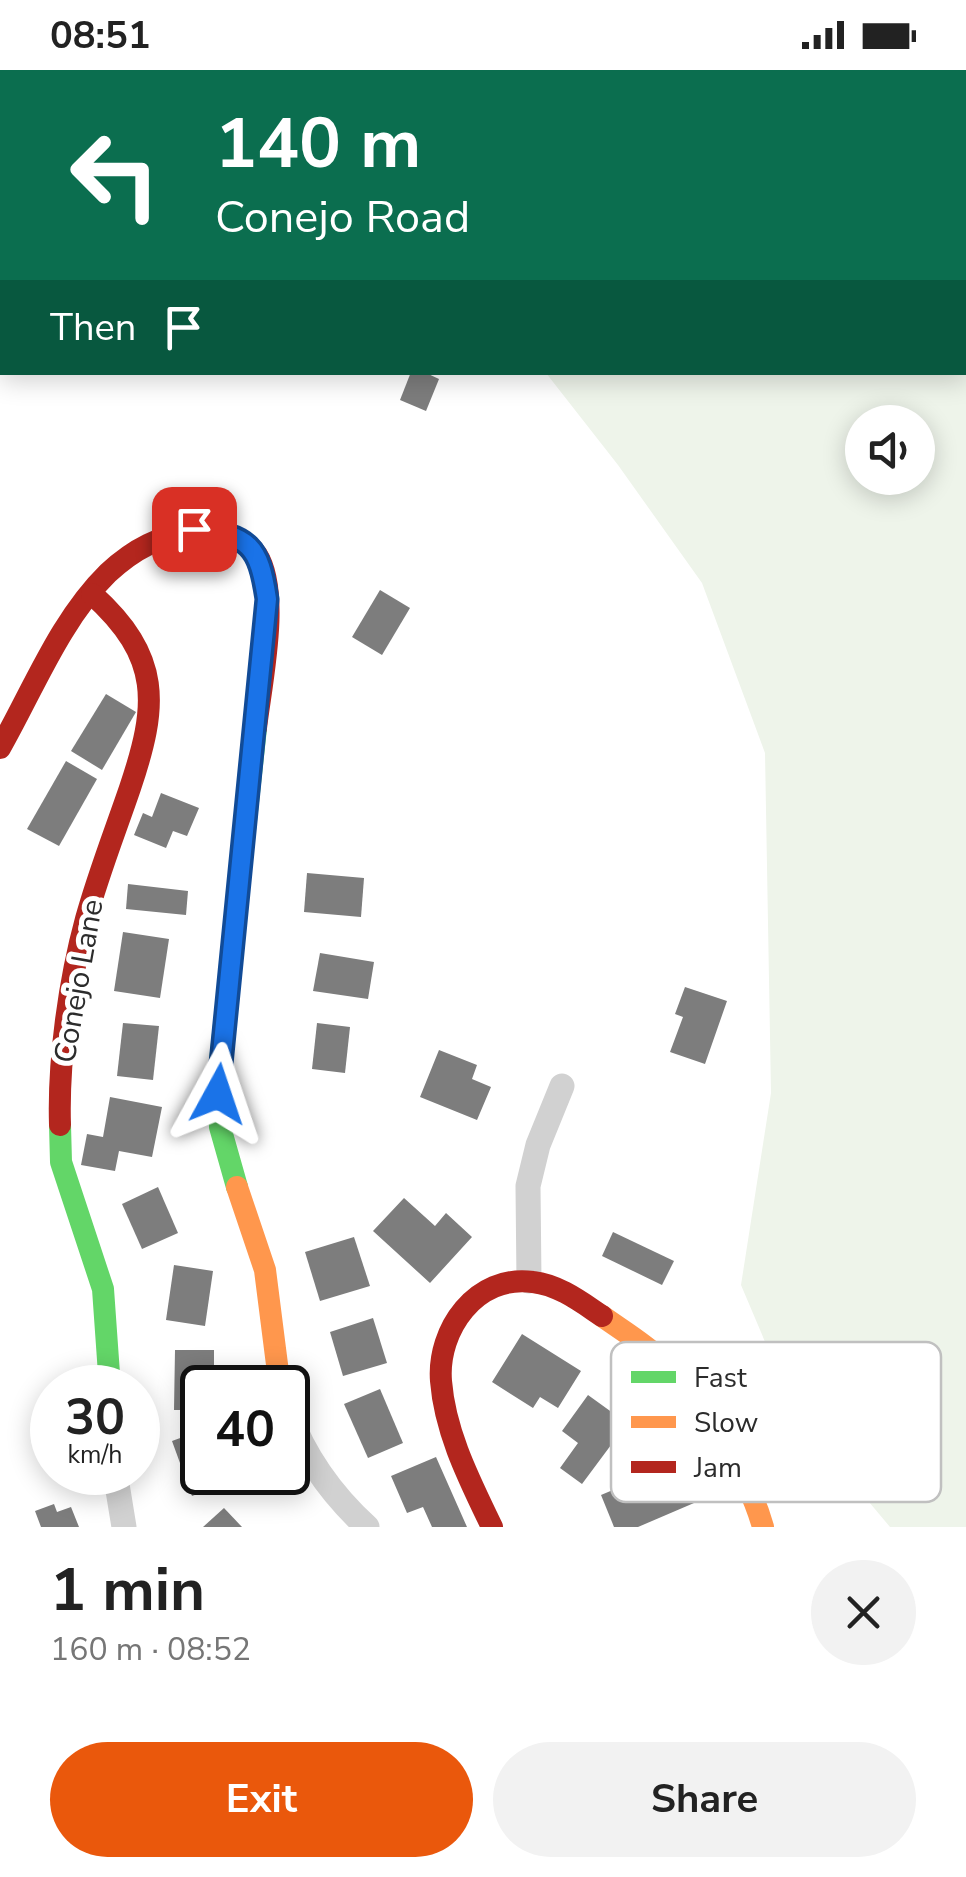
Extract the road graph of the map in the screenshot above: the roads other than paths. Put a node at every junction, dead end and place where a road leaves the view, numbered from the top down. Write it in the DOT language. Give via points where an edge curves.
graph roads {
  1 [pos="92,594"];
  2 [pos="0,748"];
  3 [pos="562,1086"];
  4 [pos="529,1281"];
  5 [pos="639,1342"];
  6 [pos="110,1365"];
  7 [pos="275,1365"];
  8 [pos="310,1460"];
  9 [pos="119,1495"];
  10 [pos="752,1502"];
  11 [pos="124,1527"];
  12 [pos="367,1527"];
  13 [pos="492,1527"];
  14 [pos="763,1527"];
  1 -- 2 [label="street" via="66,626"];
  1 -- 6 [label="street, Conejo Lane" via="132,638 151,706 148,734 86,919 58,1101 61,1162 102,1289"];
  1 -- 7 [label="street" via="139,547 194,529 235,538 255,552 262,570 262,668 218,1108 227,1165 260,1250"];
  3 -- 4 [label="street" via="528,1186"];
  4 -- 5 [label="street" via="561,1289"];
  4 -- 13 [label="street" via="484,1291 454,1317 443,1342 445,1407 458,1454"];
  8 -- 12 [label="street"];
  9 -- 11 [label="street"];
  10 -- 14 [label="street"];
}
